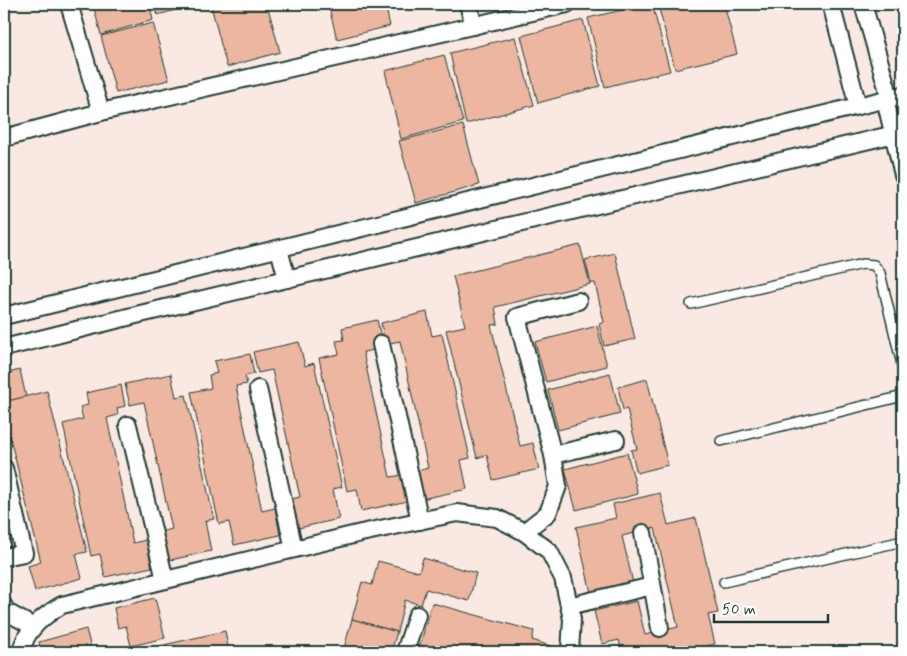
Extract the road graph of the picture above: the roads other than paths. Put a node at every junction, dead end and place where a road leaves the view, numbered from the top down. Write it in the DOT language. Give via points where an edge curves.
graph roads {
  1 [pos="69,4"];
  2 [pos="468,4"];
  3 [pos="567,4"];
  4 [pos="831,4"];
  5 [pos="864,4"];
  6 [pos="474,26"];
  7 [pos="893,97"];
  8 [pos="858,106"];
  9 [pos="101,112"];
  10 [pos="898,133"];
  11 [pos="4,138"];
  12 [pos="903,175"];
  13 [pos="279,248"];
  14 [pos="287,279"];
  15 [pos="578,301"];
  16 [pos="691,304"];
  17 [pos="4,316"];
  18 [pos="381,344"];
  19 [pos="4,348"];
  20 [pos="903,369"];
  21 [pos="258,389"];
  22 [pos="903,396"];
  23 [pos="128,425"];
  24 [pos="616,440"];
  25 [pos="720,441"];
  26 [pos="553,455"];
  27 [pos="4,468"];
  28 [pos="420,521"];
  29 [pos="524,532"];
  30 [pos="642,533"];
  31 [pos="903,540"];
  32 [pos="294,549"];
  33 [pos="4,557"];
  34 [pos="165,580"];
  35 [pos="724,582"];
  36 [pos="652,586"];
  37 [pos="4,606"];
  38 [pos="569,606"];
  39 [pos="417,615"];
  40 [pos="34,627"];
  41 [pos="660,628"];
  42 [pos="21,652"];
  43 [pos="405,652"];
  44 [pos="570,652"];
  1 -- 9 [label="street"];
  2 -- 6 [label="street"];
  3 -- 6 [label="street"];
  4 -- 8 [label="street"];
  5 -- 7 [label="street"];
  6 -- 9 [label="street"];
  7 -- 8 [label="street"];
  7 -- 10 [label="street"];
  8 -- 13 [label="street"];
  9 -- 11 [label="street"];
  10 -- 12 [label="street"];
  10 -- 14 [label="street"];
  13 -- 14 [label="street"];
  13 -- 17 [label="street"];
  14 -- 19 [label="street"];
  15 -- 26 [label="street" via="517,317"];
  16 -- 20 [label="lane" via="863,264 874,266 880,273"];
  18 -- 28 [label="street"];
  21 -- 32 [label="street"];
  22 -- 25 [label="lane"];
  23 -- 34 [label="street"];
  24 -- 26 [label="street"];
  26 -- 29 [label="street" via="558,486 548,513"];
  27 -- 33 [label="street" via="24,553"];
  28 -- 29 [label="street" via="457,513 497,518"];
  28 -- 32 [label="street"];
  29 -- 38 [label="street" via="549,551 563,578"];
  30 -- 36 [label="street"];
  31 -- 35 [label="lane"];
  32 -- 34 [label="street"];
  34 -- 40 [label="street" via="62,605 42,617"];
  36 -- 38 [label="street"];
  36 -- 41 [label="street"];
  37 -- 40 [label="street" via="5,611"];
  38 -- 44 [label="street" via="572,619"];
  39 -- 43 [label="street"];
  40 -- 42 [label="street" via="23,642"];
}
